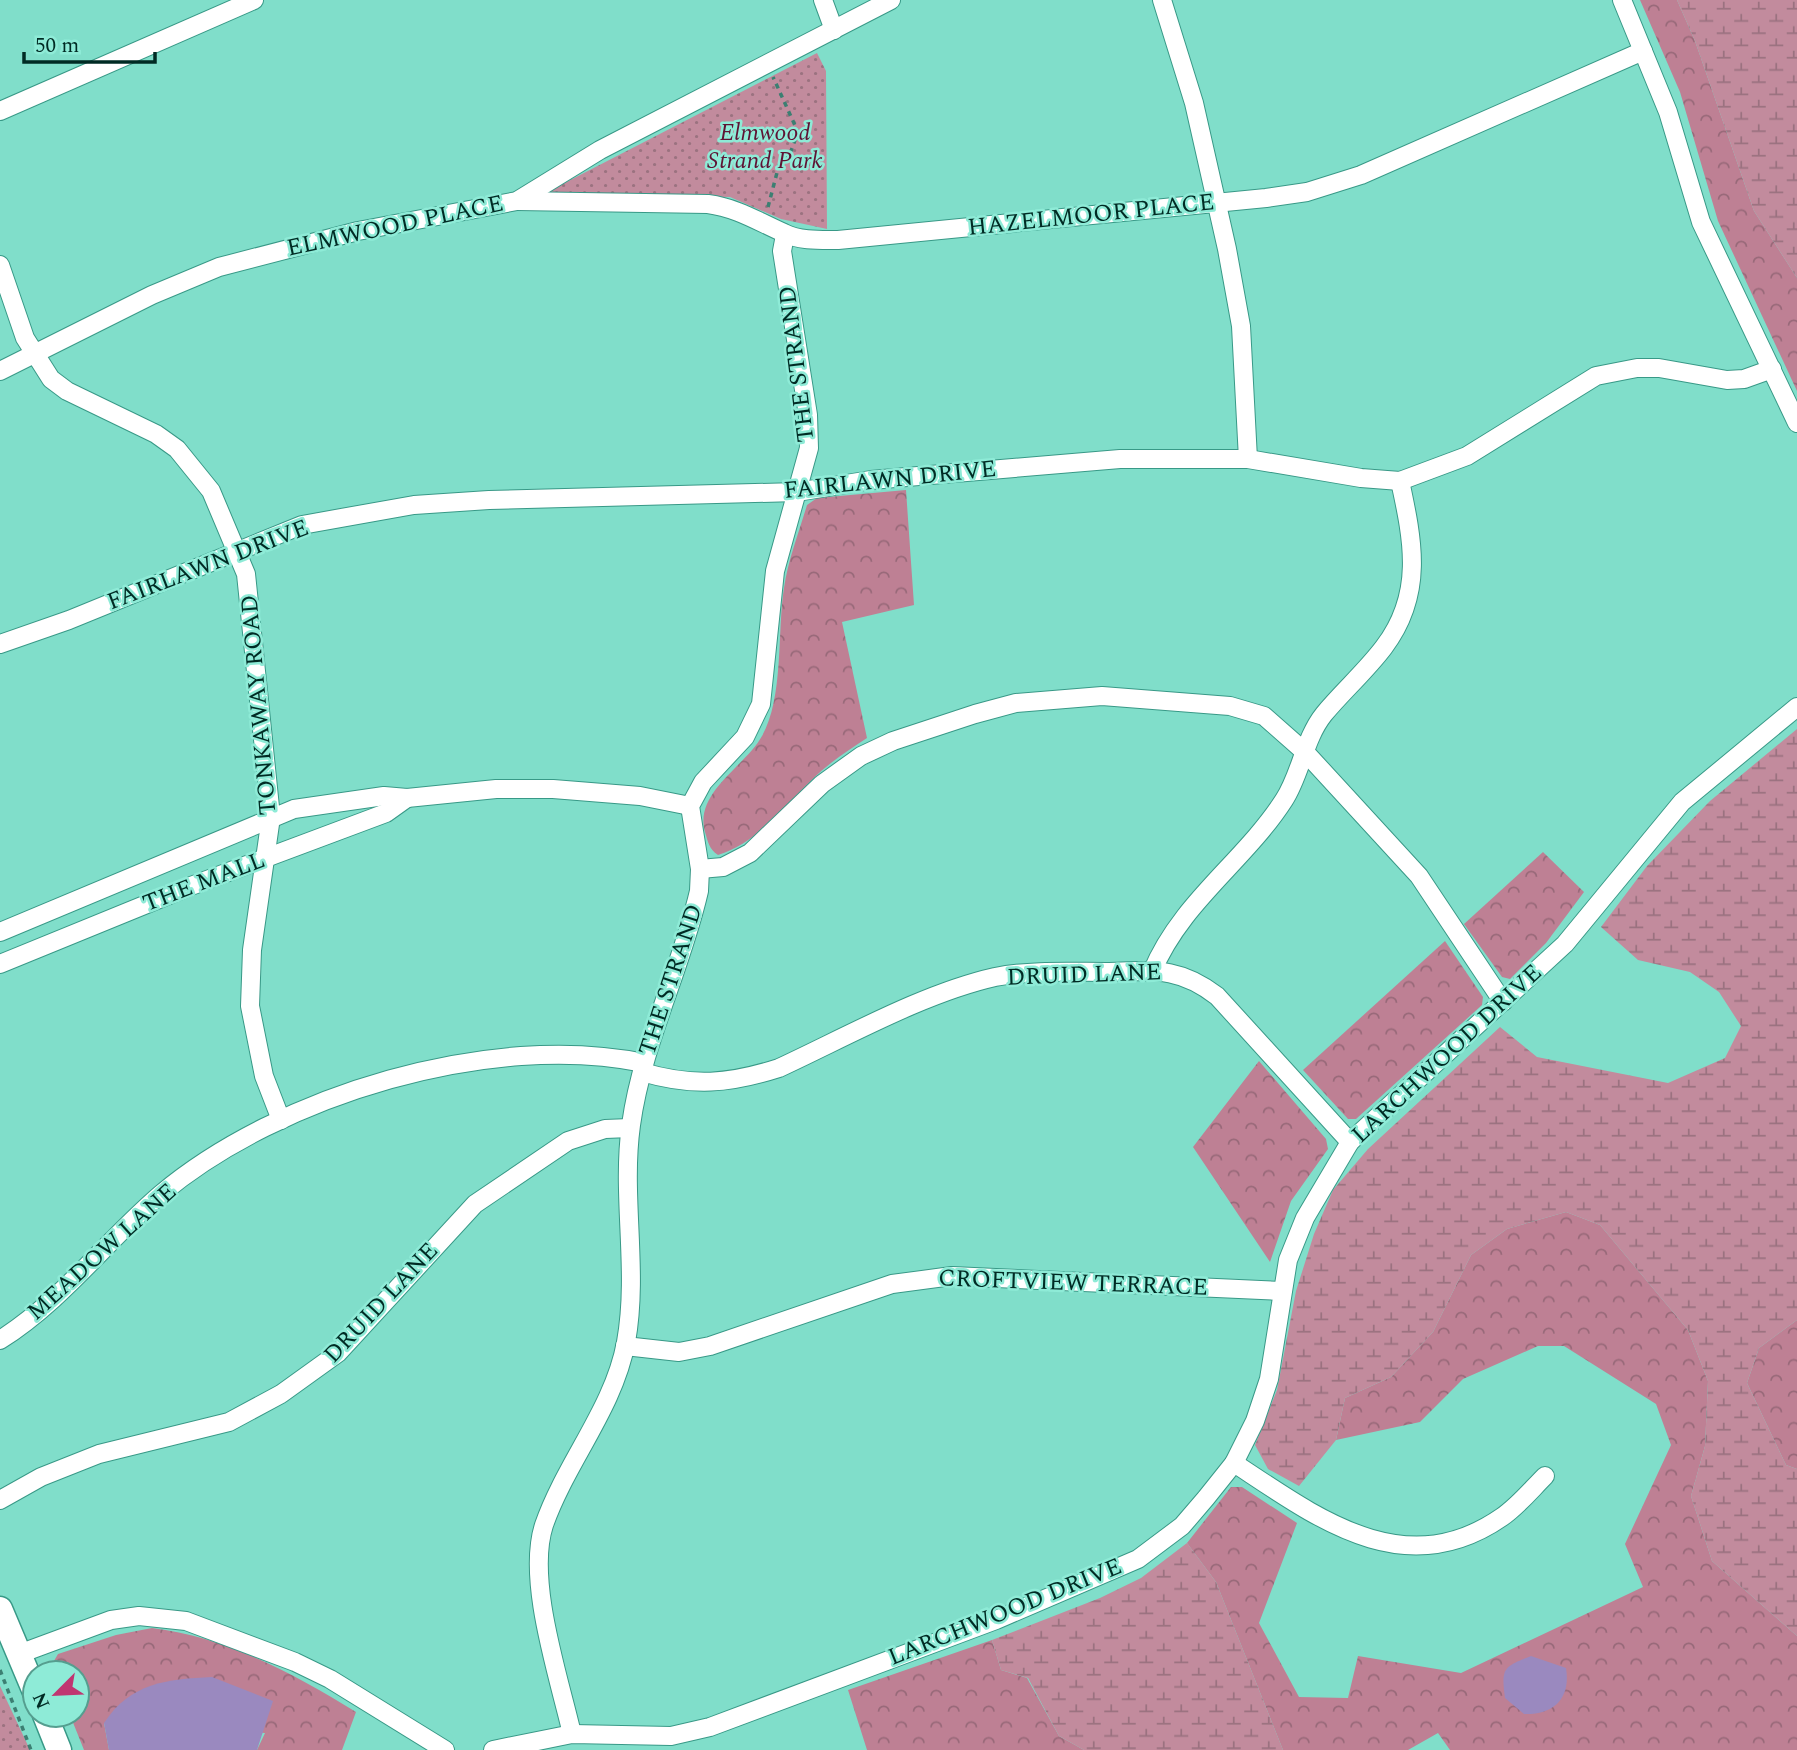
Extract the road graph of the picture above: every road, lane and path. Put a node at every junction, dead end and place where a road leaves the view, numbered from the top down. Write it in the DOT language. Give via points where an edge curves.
graph roads {
  1 [pos="254,0"];
  2 [pos="823,0"];
  3 [pos="891,0"];
  4 [pos="1162,0"];
  5 [pos="1622,0"];
  6 [pos="834,30"];
  7 [pos="1643,51"];
  8 [pos="768,64"];
  9 [pos="0,111"];
  10 [pos="517,201"];
  11 [pos="1215,202"];
  12 [pos="766,223"];
  13 [pos="785,234"];
  14 [pos="0,265"];
  15 [pos="34,354"];
  16 [pos="1772,369"];
  17 [pos="0,371"];
  18 [pos="1797,423"];
  19 [pos="1248,459"];
  20 [pos="1400,481"];
  21 [pos="797,492"];
  22 [pos="237,550"];
  23 [pos="0,644"];
  24 [pos="1797,707"];
  25 [pos="1306,753"];
  26 [pos="407,798"];
  27 [pos="690,806"];
  28 [pos="271,817"];
  29 [pos="266,858"];
  30 [pos="701,869"];
  31 [pos="0,932"];
  32 [pos="0,964"];
  33 [pos="1152,972"];
  34 [pos="1503,1002"];
  35 [pos="643,1068"];
  36 [pos="281,1120"];
  37 [pos="630,1128"];
  38 [pos="1350,1142"];
  39 [pos="1281,1291"];
  40 [pos="0,1340"];
  41 [pos="625,1346"];
  42 [pos="1234,1463"];
  43 [pos="1545,1476"];
  44 [pos="0,1500"];
  45 [pos="0,1609"];
  46 [pos="19,1654"];
  47 [pos="21,1659"];
  48 [pos="0,1670"];
  49 [pos="51,1729"];
  50 [pos="572,1734"];
  51 [pos="31,1750"];
  52 [pos="59,1750"];
  53 [pos="445,1750"];
  54 [pos="493,1750"];
  1 -- 9 [label="street"];
  2 -- 6 [label="street"];
  3 -- 6 [label="street, ELMWOOD PLACE"];
  4 -- 11 [label="street" via="1194,103"];
  5 -- 7 [label="street"];
  6 -- 8 [label="street, ELMWOOD PLACE"];
  7 -- 11 [label="street, HAZELMOOR PLACE" via="1361,175 1307,192"];
  7 -- 16 [label="street" via="1678,142 1701,222"];
  8 -- 10 [label="street, ELMWOOD PLACE" via="600,150"];
  8 -- 12 [label="path" via="798,132 792,151 779,165"];
  10 -- 12 [label="street, HAZELMOOR PLACE" via="708,204 730,207"];
  10 -- 15 [label="street, ELMWOOD PLACE" via="323,239 219,267"];
  11 -- 13 [label="street, HAZELMOOR PLACE" via="879,237 838,240"];
  11 -- 19 [label="street" via="1241,326"];
  12 -- 13 [label="street, HAZELMOOR PLACE"];
  13 -- 21 [label="street, THE STRAND" via="782,251 808,415 809,448"];
  14 -- 15 [label="street, TONKAWAY ROAD"];
  15 -- 17 [label="street, ELMWOOD PLACE"];
  15 -- 22 [label="street, TONKAWAY ROAD" via="51,379 67,391 177,449 211,491"];
  16 -- 18 [label="street"];
  16 -- 20 [label="street, FAIRLAWN DRIVE" via="1727,380 1659,368 1597,376 1467,456"];
  19 -- 20 [label="street, FAIRLAWN DRIVE"];
  19 -- 21 [label="street, FAIRLAWN DRIVE" via="1120,459 1035,465 871,480"];
  20 -- 25 [label="street" via="1415,556 1409,603 1384,648 1322,716"];
  21 -- 22 [label="street, FAIRLAWN DRIVE" via="414,505 302,525"];
  21 -- 27 [label="street, THE STRAND" via="775,571 761,704 746,737 703,782"];
  22 -- 23 [label="street, FAIRLAWN DRIVE"];
  22 -- 28 [label="street, TONKAWAY ROAD" via="249,593"];
  24 -- 34 [label="street, LARCHWOOD DRIVE" via="1682,802 1565,944"];
  25 -- 30 [label="street" via="1264,716 1230,706 1102,696 1016,703 878,747 840,769 750,853 723,867"];
  25 -- 33 [label="street" via="1284,800 1172,931"];
  25 -- 34 [label="street" via="1419,876"];
  26 -- 27 [label="street, THE MALL" via="446,792 553,789 640,796"];
  26 -- 28 [label="street, THE MALL" via="345,801"];
  26 -- 29 [label="street, THE MALL" via="386,813"];
  27 -- 30 [label="street, THE STRAND"];
  28 -- 29 [label="street, TONKAWAY ROAD"];
  28 -- 31 [label="street, THE MALL"];
  29 -- 32 [label="street, THE MALL"];
  29 -- 36 [label="street, TONKAWAY ROAD" via="251,950 250,1006 264,1076"];
  30 -- 35 [label="street, THE STRAND" via="694,910"];
  33 -- 35 [label="street, DRUID LANE" via="1022,974 975,982 779,1068 734,1080 705,1084"];
  33 -- 38 [label="street, DRUID LANE" via="1176,972 1217,996"];
  34 -- 38 [label="street, LARCHWOOD DRIVE"];
  35 -- 36 [label="street, MEADOW LANE" via="620,1058 568,1056 474,1062 382,1082"];
  35 -- 37 [label="street, THE STRAND"];
  36 -- 40 [label="street, MEADOW LANE" via="164,1192 49,1304"];
  37 -- 41 [label="street, THE STRAND" via="632,1282"];
  37 -- 44 [label="street, DRUID LANE" via="605,1129 568,1141 475,1204 338,1353 281,1394 229,1422 99,1454 41,1477"];
  38 -- 39 [label="street, LARCHWOOD DRIVE" via="1305,1218"];
  39 -- 41 [label="street, CROFTVIEW TERRACE" via="995,1277 915,1279 710,1346 679,1352"];
  39 -- 42 [label="street, LARCHWOOD DRIVE" via="1269,1379"];
  41 -- 50 [label="street, THE STRAND" via="596,1423 544,1525 539,1548 541,1594"];
  42 -- 43 [label="street" via="1339,1529 1398,1545 1447,1541 1488,1525"];
  42 -- 50 [label="street, LARCHWOOD DRIVE" via="1182,1526 1158,1546 1138,1559 996,1620 710,1727 671,1736"];
  45 -- 46 [label="main road"];
  46 -- 47 [label="main road"];
  46 -- 53 [label="street" via="111,1620 139,1616 186,1621 295,1662"];
  48 -- 51 [label="path"];
  49 -- 52 [label="main road"];
  50 -- 54 [label="street, LARCHWOOD DRIVE"];
}
